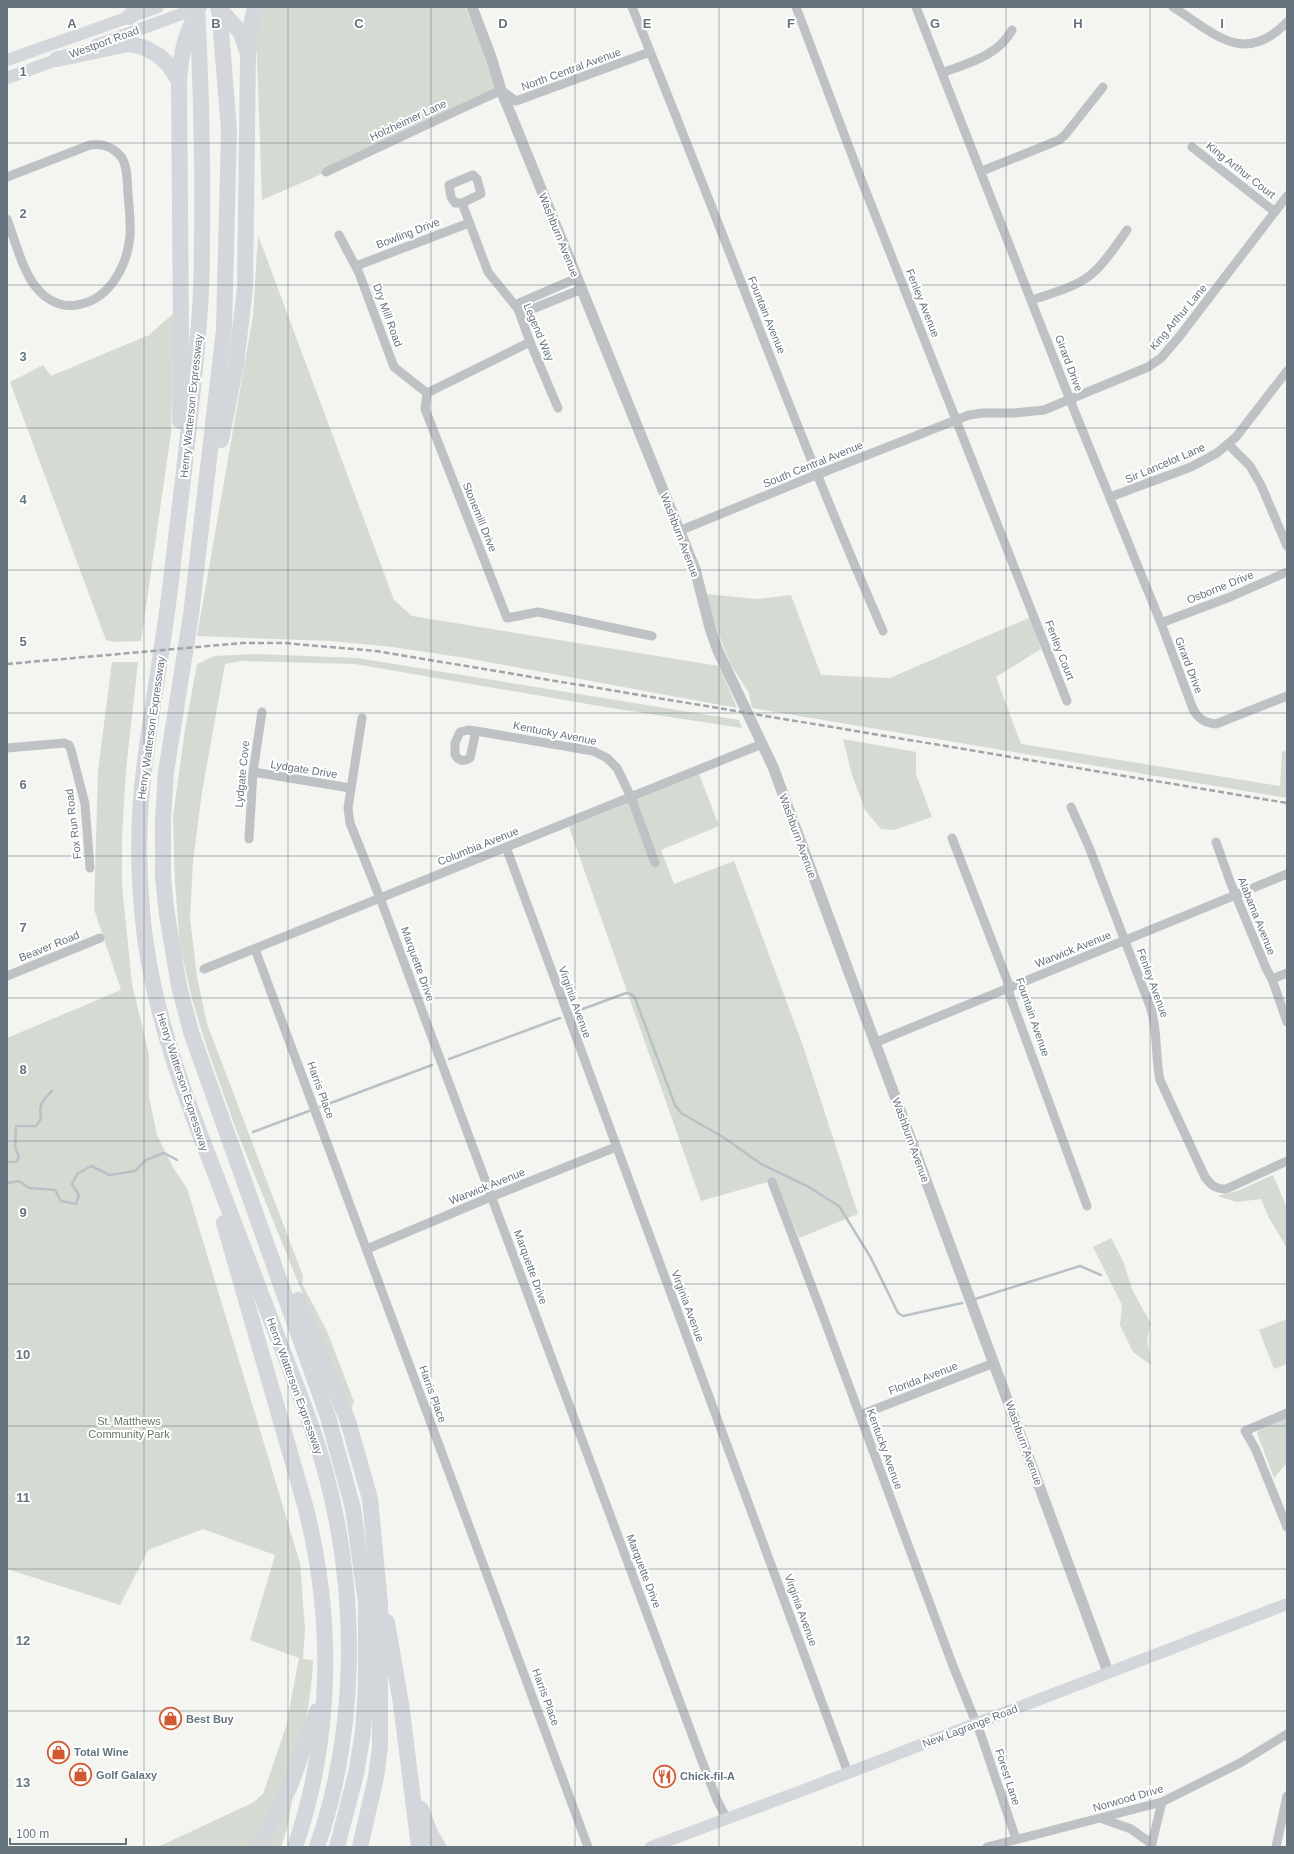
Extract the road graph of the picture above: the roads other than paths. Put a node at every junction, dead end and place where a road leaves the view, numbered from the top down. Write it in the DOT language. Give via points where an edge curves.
graph roads {
  1 [pos="158,7"];
  2 [pos="199,7"];
  3 [pos="218,7"];
  4 [pos="255,7"];
  5 [pos="472,7"];
  6 [pos="632,7"];
  7 [pos="796,7"];
  8 [pos="916,7"];
  9 [pos="1174,7"];
  10 [pos="134,12"];
  11 [pos="1287,22"];
  12 [pos="1012,30"];
  13 [pos="650,52"];
  14 [pos="248,55"];
  15 [pos="57,59"];
  16 [pos="7,60"];
  17 [pos="942,73"];
  18 [pos="7,78"];
  19 [pos="179,81"];
  20 [pos="1103,87"];
  21 [pos="501,90"];
  22 [pos="1192,147"];
  23 [pos="326,172"];
  24 [pos="982,172"];
  25 [pos="7,177"];
  26 [pos="1287,196"];
  27 [pos="462,203"];
  28 [pos="1275,212"];
  29 [pos="7,219"];
  30 [pos="469,223"];
  31 [pos="1127,230"];
  32 [pos="339,235"];
  33 [pos="356,266"];
  34 [pos="577,278"];
  35 [pos="582,289"];
  36 [pos="1032,300"];
  37 [pos="515,305"];
  38 [pos="520,314"];
  39 [pos="530,342"];
  40 [pos="1287,371"];
  41 [pos="427,393"];
  42 [pos="1070,400"];
  43 [pos="558,408"];
  44 [pos="957,420"];
  45 [pos="1228,444"];
  46 [pos="817,475"];
  47 [pos="1110,497"];
  48 [pos="679,531"];
  49 [pos="1287,546"];
  50 [pos="174,554"];
  51 [pos="198,555"];
  52 [pos="1287,572"];
  53 [pos="1031,607"];
  54 [pos="1161,623"];
  55 [pos="883,631"];
  56 [pos="652,636"];
  57 [pos="1287,696"];
  58 [pos="1067,701"];
  59 [pos="262,712"];
  60 [pos="362,718"];
  61 [pos="476,731"];
  62 [pos="762,744"];
  63 [pos="7,748"];
  64 [pos="253,772"];
  65 [pos="350,788"];
  66 [pos="631,797"];
  67 [pos="1071,807"];
  68 [pos="952,838"];
  69 [pos="249,839"];
  70 [pos="1216,842"];
  71 [pos="506,847"];
  72 [pos="655,864"];
  73 [pos="90,868"];
  74 [pos="1287,874"];
  75 [pos="1236,894"];
  76 [pos="380,898"];
  77 [pos="100,938"];
  78 [pos="1125,941"];
  79 [pos="255,949"];
  80 [pos="204,969"];
  81 [pos="1287,973"];
  82 [pos="7,976"];
  83 [pos="1272,979"];
  84 [pos="1008,988"];
  85 [pos="1287,1022"];
  86 [pos="874,1043"];
  87 [pos="200,1135"];
  88 [pos="230,1140"];
  89 [pos="616,1147"];
  90 [pos="1287,1161"];
  91 [pos="772,1182"];
  92 [pos="492,1197"];
  93 [pos="1087,1206"];
  94 [pos="367,1249"];
  95 [pos="994,1363"];
  96 [pos="1287,1413"];
  97 [pos="860,1415"];
  98 [pos="1287,1527"];
  99 [pos="380,1604"];
  100 [pos="1287,1604"];
  101 [pos="1108,1672"];
  102 [pos="324,1692"];
  103 [pos="976,1723"];
  104 [pos="1287,1734"];
  105 [pos="409,1758"];
  106 [pos="848,1773"];
  107 [pos="1287,1796"];
  108 [pos="1162,1802"];
  109 [pos="1102,1818"];
  110 [pos="727,1820"];
  111 [pos="1016,1839"];
  112 [pos="1151,1845"];
  113 [pos="258,1847"];
  114 [pos="294,1847"];
  115 [pos="317,1847"];
  116 [pos="337,1847"];
  117 [pos="360,1847"];
  118 [pos="420,1847"];
  119 [pos="438,1847"];
  120 [pos="588,1847"];
  121 [pos="651,1847"];
  122 [pos="987,1847"];
  123 [pos="1276,1847"];
  1 -- 10 [label="main road, Westport Road"];
  2 -- 15 [label="main road, Westport Road"];
  2 -- 19 [label="highway" via="186,36"];
  2 -- 50 [label="highway, Henry Watterson Expressway" via="203,174 201,306"];
  3 -- 14 [label="highway" via="241,33"];
  3 -- 51 [label="highway, Henry Watterson Expressway" via="229,130 224,329"];
  4 -- 14 [label="highway"];
  5 -- 21 [label="street, Washburn Avenue"];
  6 -- 13 [label="street, Fountain Avenue"];
  7 -- 44 [label="street, Fenley Avenue"];
  8 -- 17 [label="street, Girard Drive"];
  9 -- 11 [label="street" via="1218,36 1242,44 1269,39"];
  10 -- 16 [label="main road, Westport Road"];
  12 -- 17 [label="street" via="1009,37 994,51"];
  13 -- 21 [label="street, North Central Avenue" via="516,101"];
  13 -- 46 [label="street, Fountain Avenue"];
  14 -- 51 [label="highway" via="245,288 236,365"];
  15 -- 18 [label="main road, Westport Road"];
  15 -- 19 [label="highway" via="128,44 143,47 158,55 169,65"];
  17 -- 24 [label="street, Girard Drive"];
  19 -- 50 [label="highway" via="181,334"];
  20 -- 24 [label="street" via="1059,140"];
  21 -- 23 [label="street, Holzheimer Lane"];
  21 -- 34 [label="street, Washburn Avenue"];
  22 -- 28 [label="street, King Arthur Court"];
  24 -- 36 [label="street, Girard Drive"];
  25 -- 29 [label="street" via="90,146 100,144 110,147 122,158 126,171 130,236 118,276 101,296 83,304 65,306 56,303 42,294 29,277"];
  26 -- 28 [label="street, King Arthur Lane"];
  27 -- 30 [label="street, Legend Way"];
  28 -- 42 [label="street, King Arthur Lane" via="1161,358 1135,374"];
  30 -- 33 [label="street, Bowling Drive"];
  30 -- 37 [label="street, Legend Way" via="488,272"];
  31 -- 36 [label="street" via="1087,278"];
  32 -- 33 [label="street, Dry Mill Road"];
  33 -- 41 [label="street, Dry Mill Road" via="394,367"];
  34 -- 35 [label="street, Washburn Avenue"];
  34 -- 37 [label="street"];
  35 -- 38 [label="street"];
  35 -- 48 [label="street, Washburn Avenue"];
  36 -- 42 [label="street, Girard Drive"];
  37 -- 38 [label="street, Legend Way"];
  38 -- 39 [label="street, Legend Way"];
  39 -- 41 [label="street"];
  39 -- 43 [label="street, Legend Way"];
  40 -- 45 [label="street, Sir Lancelot Lane"];
  41 -- 56 [label="street, Stonemill Drive" via="424,409 507,618 538,612"];
  42 -- 44 [label="street, King Arthur Lane" via="1044,410 983,413"];
  42 -- 47 [label="street, Girard Drive"];
  44 -- 46 [label="street, South Central Avenue"];
  44 -- 53 [label="street, Fenley Avenue"];
  45 -- 47 [label="street, Sir Lancelot Lane" via="1204,461"];
  45 -- 49 [label="street" via="1250,466 1261,485"];
  46 -- 48 [label="street, South Central Avenue"];
  46 -- 55 [label="street, Fountain Avenue"];
  47 -- 54 [label="street, Girard Drive"];
  48 -- 62 [label="street, Washburn Avenue" via="695,569 718,651"];
  50 -- 87 [label="highway, Henry Watterson Expressway" via="144,769 139,869 149,962 163,1025"];
  51 -- 88 [label="highway, Henry Watterson Expressway" via="166,772 163,818 164,878 174,963 184,1009"];
  52 -- 54 [label="street, Osborne Drive"];
  53 -- 58 [label="street, Fenley Court"];
  54 -- 57 [label="street, Girard Drive" via="1196,716 1207,723 1216,724"];
  59 -- 64 [label="street, Lydgate Cove"];
  60 -- 65 [label="street, Marquette Drive"];
  61 -- 66 [label="street, Kentucky Avenue" via="593,751 603,755 617,768"];
  62 -- 66 [label="street, Columbia Avenue"];
  62 -- 86 [label="street, Washburn Avenue" via="773,767"];
  63 -- 73 [label="street, Fox Run Road" via="64,743 69,745 85,804"];
  64 -- 65 [label="street, Lydgate Drive"];
  64 -- 69 [label="street, Lydgate Cove"];
  65 -- 76 [label="street, Marquette Drive" via="350,824"];
  66 -- 71 [label="street, Columbia Avenue"];
  66 -- 72 [label="street, Kentucky Avenue"];
  67 -- 78 [label="street, Fenley Avenue"];
  68 -- 84 [label="street, Fountain Avenue"];
  70 -- 75 [label="street, Alabama Avenue"];
  71 -- 76 [label="street, Columbia Avenue"];
  71 -- 89 [label="street, Virginia Avenue"];
  74 -- 75 [label="street, Warwick Avenue"];
  75 -- 78 [label="street, Warwick Avenue"];
  75 -- 83 [label="street, Alabama Avenue"];
  76 -- 79 [label="street, Columbia Avenue"];
  76 -- 92 [label="street, Marquette Drive"];
  77 -- 82 [label="street, Beaver Road"];
  78 -- 84 [label="street, Warwick Avenue"];
  78 -- 90 [label="street, Fenley Avenue" via="1154,1018 1160,1080 1210,1184 1226,1189"];
  79 -- 80 [label="street, Columbia Avenue"];
  79 -- 94 [label="street, Harris Place"];
  81 -- 83 [label="street"];
  83 -- 85 [label="street, Alabama Avenue"];
  84 -- 86 [label="street, Warwick Avenue"];
  84 -- 93 [label="street, Fountain Avenue"];
  86 -- 95 [label="street, Washburn Avenue"];
  87 -- 102 [label="highway" via="313,1538 324,1610"];
  87 -- 115 [label="highway, Henry Watterson Expressway" via="303,1404 322,1459 337,1521 347,1603 348,1673 338,1767"];
  88 -- 99 [label="highway" via="333,1383 352,1436 370,1499"];
  88 -- 116 [label="highway, Henry Watterson Expressway" via="335,1438 348,1483 357,1529 366,1603 366,1685 356,1774"];
  89 -- 92 [label="street, Warwick Avenue"];
  89 -- 106 [label="street, Virginia Avenue"];
  91 -- 97 [label="street, Kentucky Avenue"];
  92 -- 94 [label="street, Warwick Avenue"];
  92 -- 110 [label="street, Marquette Drive" via="717,1800"];
  94 -- 120 [label="street, Harris Place"];
  95 -- 97 [label="street, Florida Avenue"];
  95 -- 101 [label="street, Washburn Avenue"];
  96 -- 98 [label="street" via="1245,1430 1255,1448"];
  97 -- 103 [label="street, Kentucky Avenue"];
  99 -- 105 [label="highway" via="389,1628"];
  99 -- 117 [label="highway" via="380,1747"];
  100 -- 101 [label="main road, New Lagrange Road"];
  101 -- 103 [label="main road, New Lagrange Road"];
  102 -- 113 [label="highway" via="290,1786"];
  102 -- 114 [label="highway" via="315,1768"];
  103 -- 106 [label="main road, New Lagrange Road"];
  103 -- 111 [label="street, Forest Lane"];
  104 -- 108 [label="street, Norwood Drive" via="1240,1763"];
  105 -- 118 [label="highway"];
  105 -- 119 [label="highway" via="423,1817"];
  106 -- 110 [label="main road, New Lagrange Road"];
  107 -- 123 [label="street"];
  108 -- 109 [label="street, Norwood Drive"];
  108 -- 112 [label="street"];
  109 -- 111 [label="street, Norwood Drive"];
  109 -- 112 [label="street" via="1132,1829"];
  110 -- 121 [label="main road, New Lagrange Road"];
  111 -- 122 [label="street, Norwood Drive"];
}
